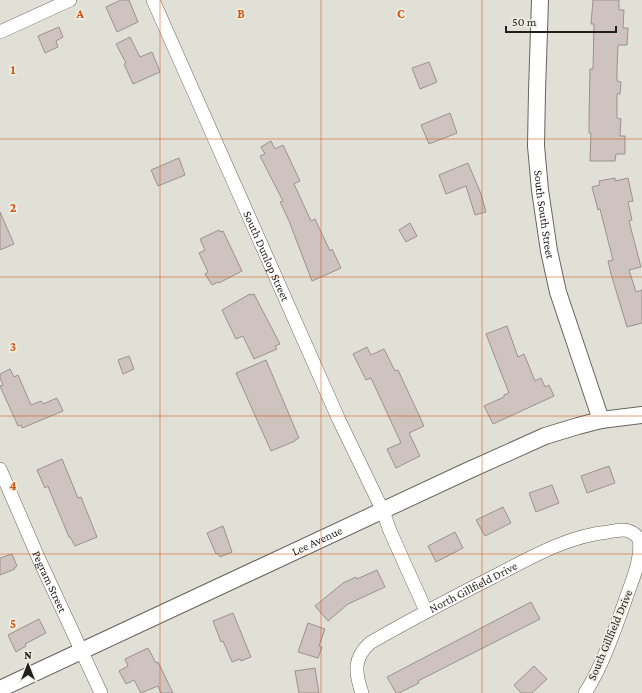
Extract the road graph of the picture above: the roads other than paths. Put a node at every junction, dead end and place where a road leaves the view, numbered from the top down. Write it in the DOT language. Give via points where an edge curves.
graph roads {
  1 [pos="70,0"];
  2 [pos="153,0"];
  3 [pos="540,0"];
  4 [pos="0,32"];
  5 [pos="642,415"];
  6 [pos="601,420"];
  7 [pos="0,469"];
  8 [pos="383,511"];
  9 [pos="610,532"];
  10 [pos="426,611"];
  11 [pos="82,651"];
  12 [pos="0,689"];
  13 [pos="101,693"];
  14 [pos="362,693"];
  15 [pos="585,693"];
  1 -- 4 [label="street"];
  2 -- 8 [label="street, South Dunlop Street" via="339,420"];
  3 -- 6 [label="street, South South Street" via="536,130 548,251 558,292"];
  5 -- 6 [label="street, Lee Avenue"];
  6 -- 8 [label="street, Lee Avenue" via="545,436"];
  7 -- 11 [label="street, Pegram Street"];
  8 -- 10 [label="street, South Dunlop Street"];
  8 -- 11 [label="street, Lee Avenue"];
  9 -- 10 [label="street, North Gillfield Drive" via="591,535 543,551"];
  9 -- 15 [label="street, South Gillfield Drive" via="632,532 642,546 642,556 598,669"];
  10 -- 14 [label="street, North Gillfield Drive" via="370,642 366,647 358,658 356,669"];
  11 -- 12 [label="street, Lee Avenue"];
  11 -- 13 [label="street, Pegram Street"];
}
